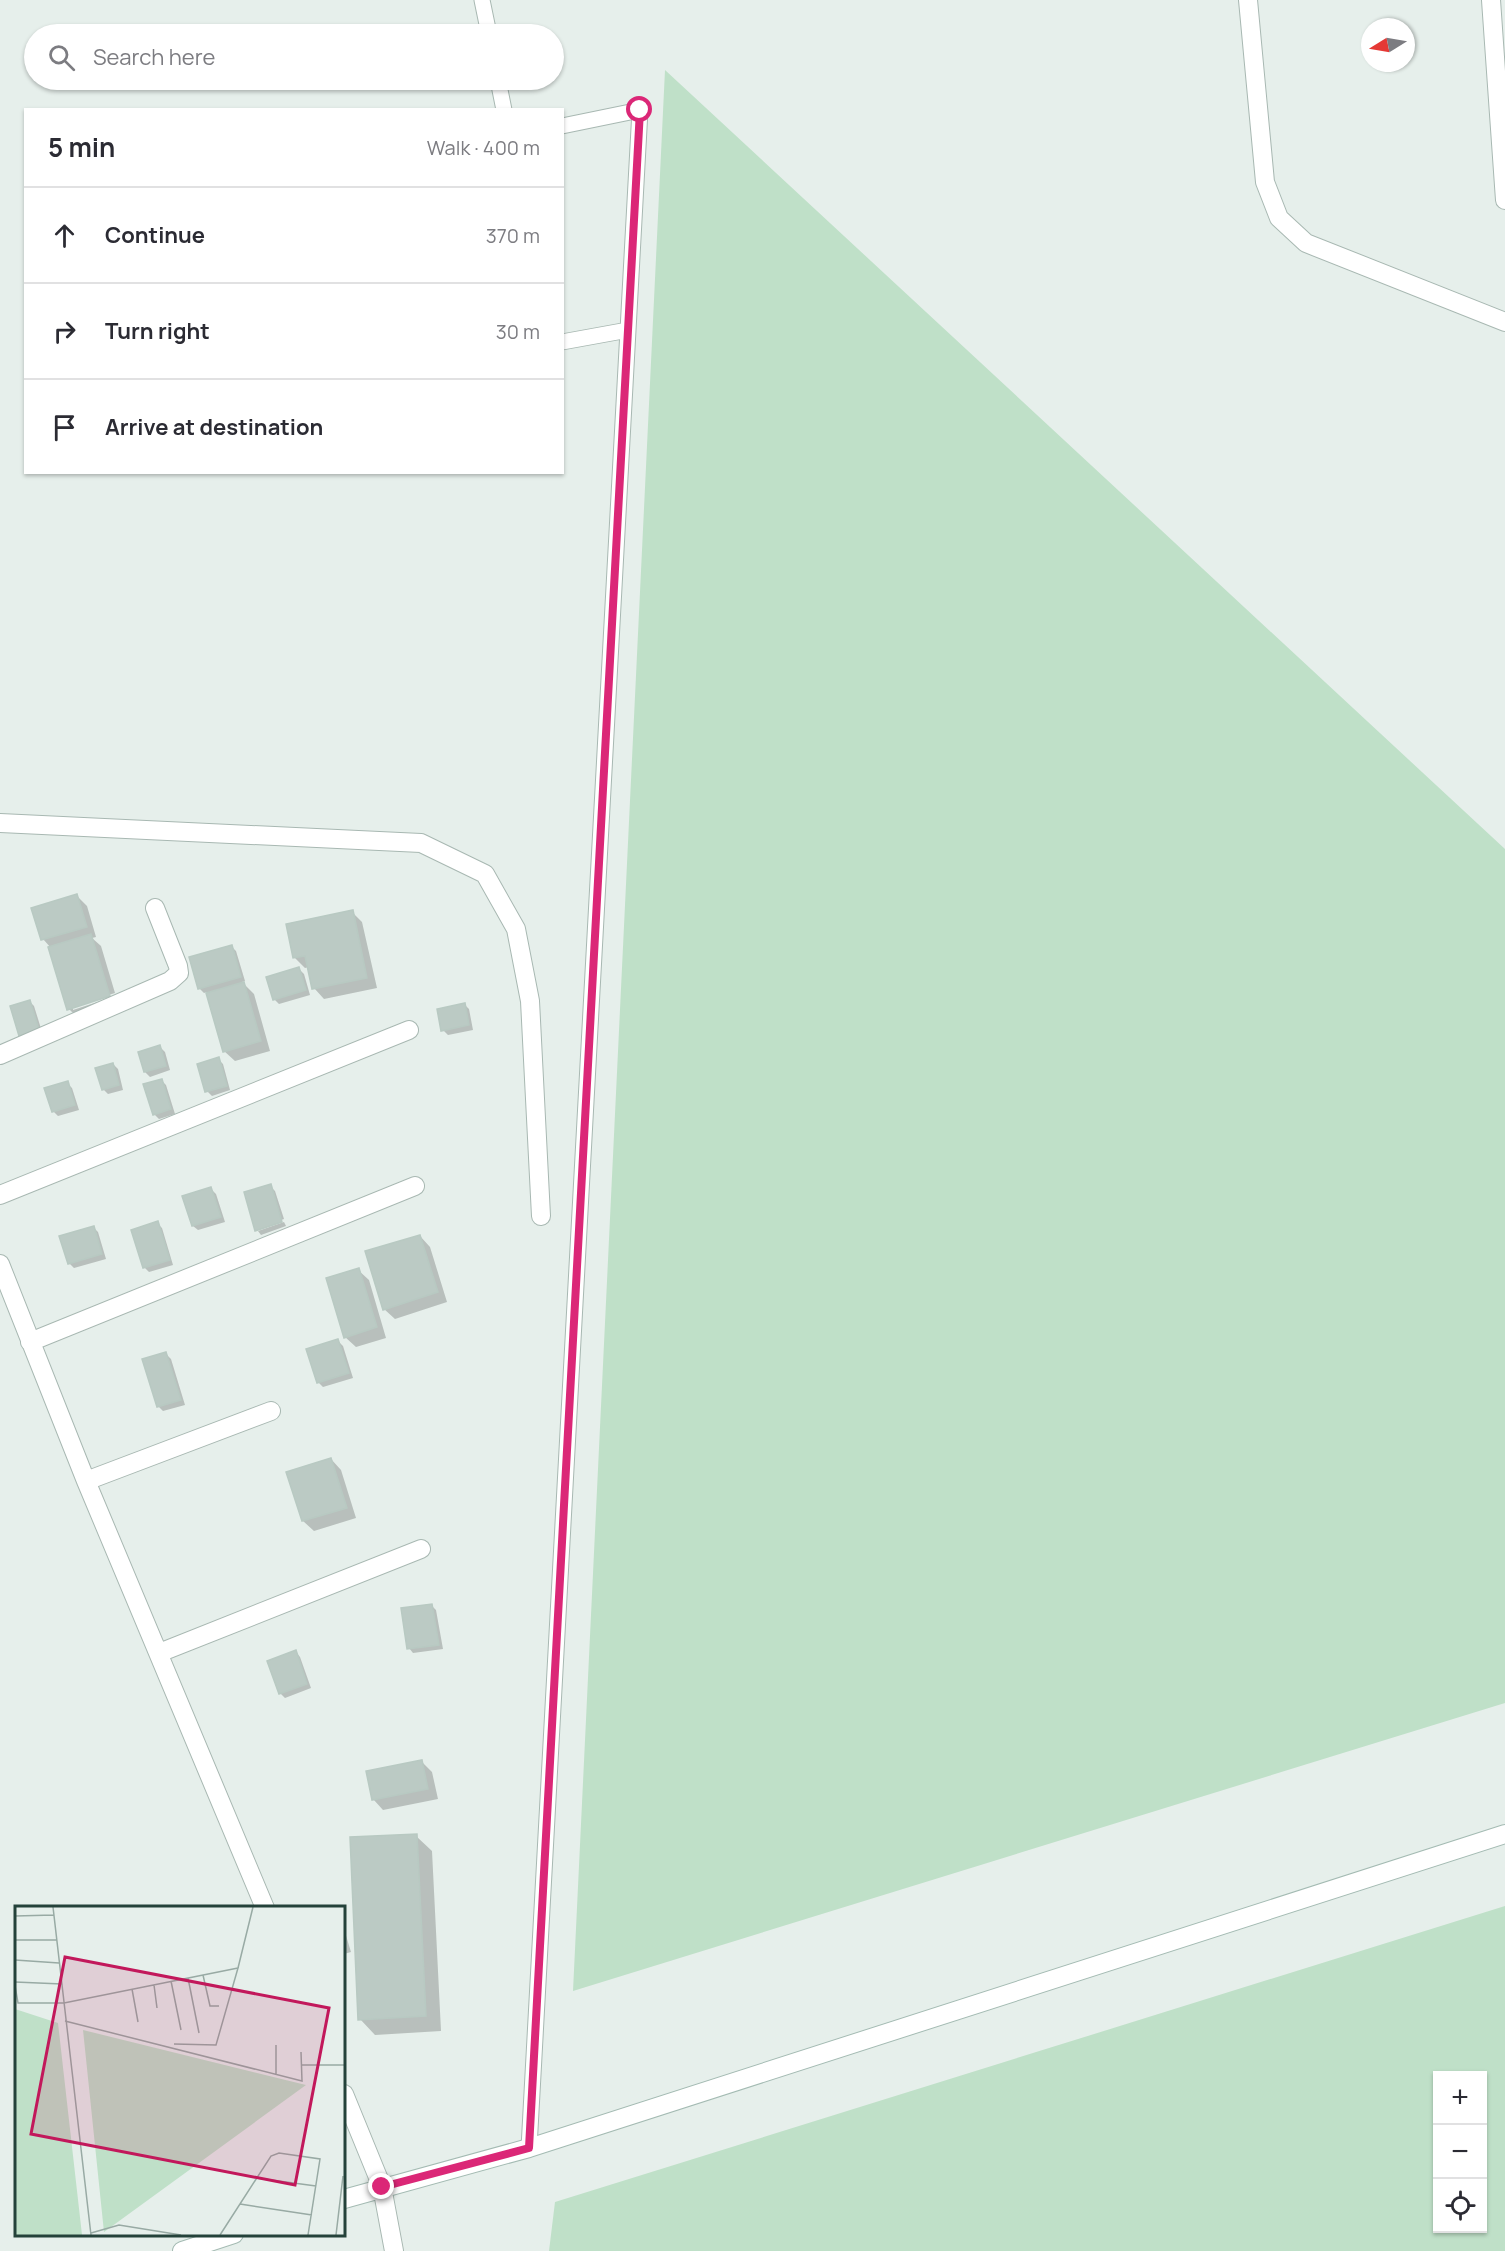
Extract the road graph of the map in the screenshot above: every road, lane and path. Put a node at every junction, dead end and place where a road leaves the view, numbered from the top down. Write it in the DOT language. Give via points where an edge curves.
graph roads {
  1 [pos="482,0"];
  2 [pos="1248,0"];
  3 [pos="1491,0"];
  4 [pos="487,24"];
  5 [pos="500,90"];
  6 [pos="504,108"];
  7 [pos="564,126"];
  8 [pos="1505,200"];
  9 [pos="1505,322"];
  10 [pos="628,330"];
  11 [pos="564,342"];
  12 [pos="0,823"];
  13 [pos="155,908"];
  14 [pos="409,1030"];
  15 [pos="0,1055"];
  16 [pos="416,1186"];
  17 [pos="0,1195"];
  18 [pos="541,1216"];
  19 [pos="0,1264"];
  20 [pos="30,1342"];
  21 [pos="271,1411"];
  22 [pos="86,1481"];
  23 [pos="421,1549"];
  24 [pos="159,1653"];
  25 [pos="1505,1834"];
  26 [pos="264,1906"];
  27 [pos="345,2096"];
  28 [pos="529,2148"];
  29 [pos="382,2187"];
  30 [pos="345,2199"];
  31 [pos="228,2241"];
  32 [pos="182,2251"];
  33 [pos="394,2251"];
  1 -- 4 [label="lane"];
  2 -- 9 [label="street" via="1265,182 1279,218 1306,243"];
  3 -- 8 [label="street"];
  5 -- 6 [label="lane"];
  7 -- 10 [label="lane" via="640,110"];
  10 -- 11 [label="lane"];
  10 -- 28 [label="lane"];
  12 -- 18 [label="street" via="420,843 485,874 516,929 530,1001"];
  13 -- 15 [label="street" via="179,974"];
  14 -- 17 [label="street"];
  16 -- 20 [label="street"];
  19 -- 20 [label="street"];
  20 -- 22 [label="street"];
  21 -- 22 [label="street"];
  22 -- 24 [label="street"];
  23 -- 24 [label="street"];
  24 -- 26 [label="street"];
  25 -- 28 [label="street"];
  27 -- 29 [label="street"];
  28 -- 29 [label="street"];
  29 -- 30 [label="street"];
  29 -- 33 [label="street"];
  31 -- 32 [label="street"];
}
